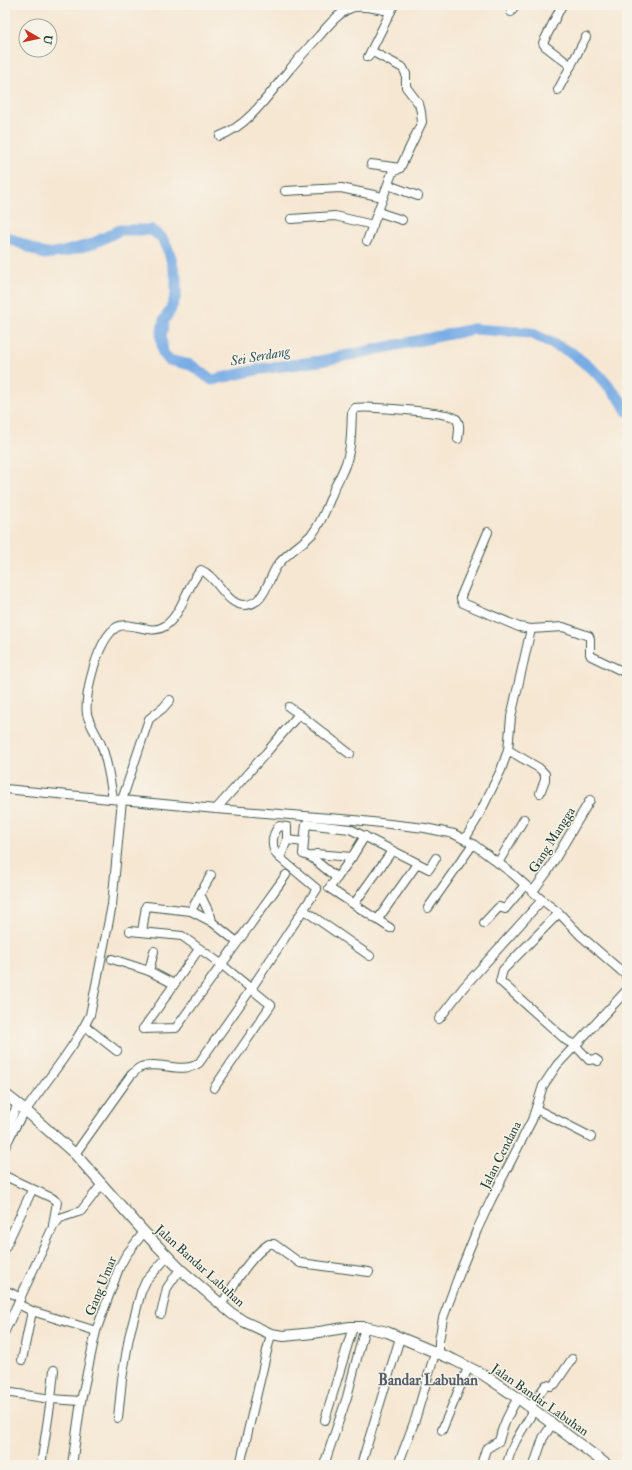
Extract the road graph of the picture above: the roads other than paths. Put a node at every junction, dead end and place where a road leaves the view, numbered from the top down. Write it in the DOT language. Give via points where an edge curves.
graph roads {
  1 [pos="562,5"];
  2 [pos="392,8"];
  3 [pos="586,37"];
  4 [pos="571,66"];
  5 [pos="558,90"];
  6 [pos="220,136"];
  7 [pos="371,164"];
  8 [pos="400,168"];
  9 [pos="388,185"];
  10 [pos="285,191"];
  11 [pos="418,196"];
  12 [pos="383,197"];
  13 [pos="378,212"];
  14 [pos="291,219"];
  15 [pos="402,220"];
  16 [pos="373,225"];
  17 [pos="367,241"];
  18 [pos="458,439"];
  19 [pos="488,532"];
  20 [pos="531,629"];
  21 [pos="626,673"];
  22 [pos="170,700"];
  23 [pos="289,707"];
  24 [pos="299,714"];
  25 [pos="508,750"];
  26 [pos="350,754"];
  27 [pos="5,789"];
  28 [pos="540,793"];
  29 [pos="112,798"];
  30 [pos="122,800"];
  31 [pos="590,800"];
  32 [pos="216,809"];
  33 [pos="284,814"];
  34 [pos="524,819"];
  35 [pos="283,826"];
  36 [pos="365,836"];
  37 [pos="465,839"];
  38 [pos="287,840"];
  39 [pos="304,842"];
  40 [pos="473,844"];
  41 [pos="392,850"];
  42 [pos="310,856"];
  43 [pos="352,857"];
  44 [pos="280,858"];
  45 [pos="436,858"];
  46 [pos="498,863"];
  47 [pos="417,864"];
  48 [pos="211,875"];
  49 [pos="286,875"];
  50 [pos="337,878"];
  51 [pos="525,885"];
  52 [pos="533,891"];
  53 [pos="200,894"];
  54 [pos="542,900"];
  55 [pos="354,904"];
  56 [pos="428,908"];
  57 [pos="304,910"];
  58 [pos="191,911"];
  59 [pos="559,913"];
  60 [pos="378,919"];
  61 [pos="212,922"];
  62 [pos="484,923"];
  63 [pos="390,928"];
  64 [pos="130,931"];
  65 [pos="142,932"];
  66 [pos="237,942"];
  67 [pos="199,949"];
  68 [pos="154,951"];
  69 [pos="370,956"];
  70 [pos="112,959"];
  71 [pos="221,964"];
  72 [pos="149,971"];
  73 [pos="627,976"];
  74 [pos="174,984"];
  75 [pos="251,989"];
  76 [pos="627,990"];
  77 [pos="439,1019"];
  78 [pos="85,1026"];
  79 [pos="575,1046"];
  80 [pos="117,1051"];
  81 [pos="598,1061"];
  82 [pos="214,1088"];
  83 [pos="5,1094"];
  84 [pos="18,1104"];
  85 [pos="536,1109"];
  86 [pos="26,1111"];
  87 [pos="5,1131"];
  88 [pos="591,1137"];
  89 [pos="7,1138"];
  90 [pos="5,1147"];
  91 [pos="75,1154"];
  92 [pos="5,1176"];
  93 [pos="102,1184"];
  94 [pos="32,1190"];
  95 [pos="53,1228"];
  96 [pos="144,1232"];
  97 [pos="5,1248"];
  98 [pos="168,1256"];
  99 [pos="180,1269"];
  100 [pos="369,1272"];
  101 [pos="5,1290"];
  102 [pos="20,1301"];
  103 [pos="221,1305"];
  104 [pos="32,1311"];
  105 [pos="160,1314"];
  106 [pos="353,1327"];
  107 [pos="365,1327"];
  108 [pos="5,1331"];
  109 [pos="96,1331"];
  110 [pos="271,1334"];
  111 [pos="400,1338"];
  112 [pos="437,1354"];
  113 [pos="572,1359"];
  114 [pos="22,1360"];
  115 [pos="468,1368"];
  116 [pos="54,1370"];
  117 [pos="5,1392"];
  118 [pos="518,1398"];
  119 [pos="51,1399"];
  120 [pos="81,1401"];
  121 [pos="532,1408"];
  122 [pos="118,1418"];
  123 [pos="324,1420"];
  124 [pos="552,1423"];
  125 [pos="442,1430"];
  126 [pos="41,1465"];
  127 [pos="72,1465"];
  128 [pos="240,1465"];
  129 [pos="324,1465"];
  130 [pos="361,1465"];
  131 [pos="398,1465"];
  132 [pos="481,1465"];
  133 [pos="507,1465"];
  134 [pos="534,1465"];
  135 [pos="607,1465"];
  1 -- 4 [label="street" via="543,43"];
  2 -- 6 [label="street" via="351,8 335,19 263,102 243,122"];
  2 -- 8 [label="street" via="370,54 403,68 406,74 406,87 421,112 422,122"];
  3 -- 4 [label="street"];
  4 -- 5 [label="street"];
  7 -- 8 [label="street"];
  8 -- 9 [label="street" via="392,173"];
  9 -- 11 [label="street"];
  9 -- 12 [label="street"];
  10 -- 12 [label="street" via="341,188"];
  12 -- 13 [label="street"];
  13 -- 15 [label="street"];
  13 -- 16 [label="street"];
  14 -- 16 [label="street" via="335,216"];
  16 -- 17 [label="street"];
  18 -- 29 [label="street" via="457,420 452,416 355,408 352,413 348,456 320,521 312,533 277,565 257,601 243,605 234,602 210,575 201,570 177,612 166,625 156,629 124,626 114,630 100,650 88,692 87,710 106,760"];
  19 -- 20 [label="street" via="461,596 462,602 509,623"];
  20 -- 21 [label="street" via="563,627 589,636 591,656"];
  20 -- 25 [label="street" via="512,711"];
  22 -- 30 [label="street" via="149,719"];
  23 -- 24 [label="street"];
  24 -- 26 [label="street"];
  24 -- 32 [label="street"];
  25 -- 28 [label="street" via="545,774"];
  25 -- 37 [label="street" via="501,770"];
  27 -- 29 [label="street"];
  29 -- 30 [label="street"];
  30 -- 32 [label="street"];
  30 -- 78 [label="street" via="112,905 95,996"];
  31 -- 52 [label="street, Gang Mangga" via="551,867"];
  32 -- 33 [label="street"];
  33 -- 35 [label="street"];
  33 -- 37 [label="street" via="425,828 444,831"];
  34 -- 46 [label="street"];
  35 -- 38 [label="street"];
  35 -- 44 [label="street" via="275,831 273,846"];
  36 -- 39 [label="street" via="350,829 306,824"];
  36 -- 41 [label="street"];
  36 -- 43 [label="street"];
  37 -- 40 [label="street"];
  38 -- 39 [label="street"];
  38 -- 44 [label="street"];
  39 -- 42 [label="street" via="303,854"];
  40 -- 46 [label="street"];
  40 -- 56 [label="street"];
  41 -- 47 [label="street"];
  41 -- 55 [label="street"];
  42 -- 43 [label="street" via="316,854"];
  42 -- 50 [label="street"];
  43 -- 50 [label="street"];
  44 -- 57 [label="street" via="317,889"];
  45 -- 47 [label="street" via="429,869"];
  46 -- 51 [label="street"];
  47 -- 60 [label="street"];
  48 -- 53 [label="street"];
  49 -- 66 [label="street"];
  50 -- 55 [label="street" via="329,888"];
  51 -- 52 [label="street"];
  51 -- 62 [label="street" via="505,910 499,907"];
  52 -- 54 [label="street"];
  53 -- 58 [label="street"];
  53 -- 61 [label="street"];
  54 -- 59 [label="street"];
  54 -- 77 [label="street" via="463,988"];
  55 -- 60 [label="street"];
  57 -- 69 [label="street"];
  57 -- 75 [label="street"];
  58 -- 61 [label="street"];
  58 -- 65 [label="street" via="146,906"];
  59 -- 73 [label="street"];
  59 -- 79 [label="street" via="503,970 500,981"];
  60 -- 63 [label="street"];
  61 -- 66 [label="street"];
  64 -- 65 [label="street"];
  65 -- 67 [label="street" via="182,936"];
  66 -- 71 [label="street"];
  67 -- 71 [label="street"];
  67 -- 74 [label="street"];
  68 -- 72 [label="street"];
  70 -- 72 [label="street"];
  71 -- 74 [label="street" via="176,1028 143,1029"];
  71 -- 75 [label="street"];
  72 -- 74 [label="street"];
  75 -- 82 [label="street" via="271,1005"];
  75 -- 91 [label="street" via="193,1068 140,1067 131,1075"];
  76 -- 79 [label="street, Jalan Cendana"];
  78 -- 80 [label="street"];
  78 -- 86 [label="street"];
  79 -- 81 [label="street" via="589,1060"];
  79 -- 85 [label="street, Jalan Cendana" via="557,1065 543,1086"];
  83 -- 84 [label="main road, Jalan Bandar Labuhan"];
  84 -- 86 [label="main road, Jalan Bandar Labuhan"];
  84 -- 87 [label="street"];
  85 -- 88 [label="street"];
  85 -- 112 [label="street, Jalan Cendana" via="477,1230 462,1267 443,1318"];
  86 -- 89 [label="street"];
  86 -- 91 [label="main road, Jalan Bandar Labuhan"];
  89 -- 90 [label="street"];
  91 -- 93 [label="main road, Jalan Bandar Labuhan"];
  92 -- 94 [label="street"];
  93 -- 95 [label="street" via="81,1211 60,1218"];
  93 -- 96 [label="main road, Jalan Bandar Labuhan"];
  94 -- 95 [label="street" via="57,1202"];
  94 -- 97 [label="street"];
  95 -- 102 [label="street"];
  96 -- 98 [label="main road, Jalan Bandar Labuhan"];
  96 -- 109 [label="street, Gang Umar" via="118,1268"];
  98 -- 99 [label="main road, Jalan Bandar Labuhan"];
  98 -- 122 [label="street" via="146,1281 141,1292 129,1337"];
  99 -- 103 [label="main road, Jalan Bandar Labuhan"];
  99 -- 105 [label="street" via="167,1288"];
  100 -- 103 [label="street" via="300,1263 274,1244 269,1244 245,1269"];
  101 -- 102 [label="street"];
  102 -- 104 [label="street"];
  102 -- 108 [label="street"];
  103 -- 110 [label="main road, Jalan Bandar Labuhan" via="243,1322"];
  104 -- 109 [label="street"];
  104 -- 114 [label="street"];
  106 -- 107 [label="main road, Jalan Bandar Labuhan"];
  106 -- 110 [label="main road, Jalan Bandar Labuhan" via="284,1336"];
  106 -- 123 [label="street"];
  107 -- 111 [label="main road, Jalan Bandar Labuhan"];
  107 -- 129 [label="street" via="347,1397"];
  109 -- 120 [label="street, Gang Umar"];
  110 -- 128 [label="street"];
  111 -- 112 [label="main road, Jalan Bandar Labuhan"];
  111 -- 130 [label="street"];
  112 -- 115 [label="main road, Jalan Bandar Labuhan"];
  112 -- 131 [label="street, Jalan Cendana"];
  113 -- 121 [label="street" via="553,1386 544,1387"];
  115 -- 118 [label="main road, Jalan Bandar Labuhan" via="484,1375"];
  115 -- 125 [label="street"];
  116 -- 119 [label="street"];
  117 -- 119 [label="street"];
  118 -- 121 [label="main road, Jalan Bandar Labuhan"];
  118 -- 132 [label="street" via="507,1415 499,1440 486,1449"];
  119 -- 120 [label="street"];
  119 -- 126 [label="street"];
  120 -- 127 [label="street, Gang Umar"];
  121 -- 124 [label="main road, Jalan Bandar Labuhan"];
  121 -- 133 [label="street" via="513,1444"];
  124 -- 134 [label="street" via="543,1438"];
  124 -- 135 [label="main road, Jalan Bandar Labuhan"];
}
